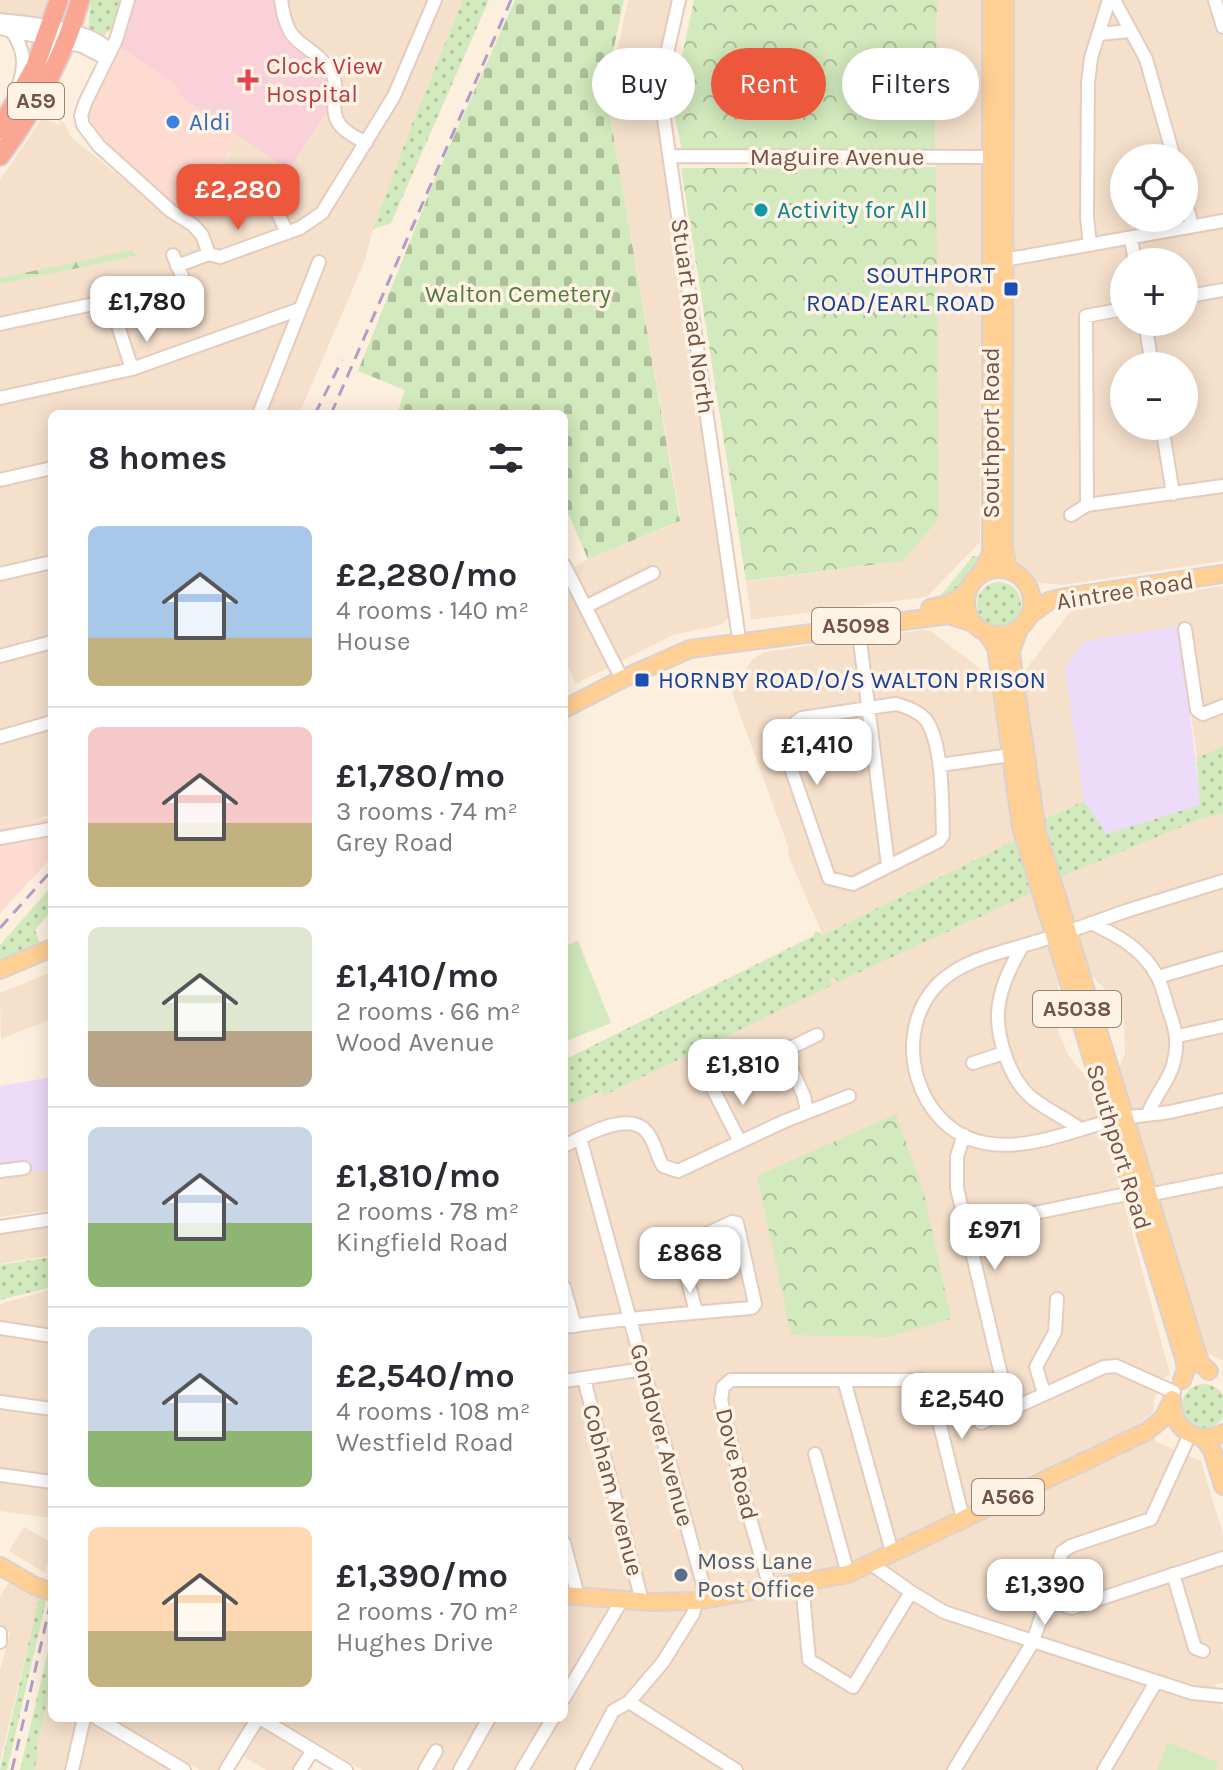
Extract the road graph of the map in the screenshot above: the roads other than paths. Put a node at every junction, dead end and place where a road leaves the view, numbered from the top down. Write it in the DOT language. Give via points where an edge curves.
graph roads {
  1 [pos="59,0"];
  2 [pos="71,0"];
  3 [pos="80,0"];
  4 [pos="128,0"];
  5 [pos="281,0"];
  6 [pos="435,0"];
  7 [pos="679,0"];
  8 [pos="991,0"];
  9 [pos="1005,0"];
  10 [pos="1111,0"];
  11 [pos="1215,0"];
  12 [pos="0,20"];
  13 [pos="1223,27"];
  14 [pos="5,29"];
  15 [pos="1129,31"];
  16 [pos="1099,34"];
  17 [pos="58,35"];
  18 [pos="109,56"];
  19 [pos="5,121"];
  20 [pos="366,143"];
  21 [pos="1170,144"];
  22 [pos="0,156"];
  23 [pos="670,156"];
  24 [pos="998,157"];
  25 [pos="238,180"];
  26 [pos="1223,221"];
  27 [pos="1198,225"];
  28 [pos="1162,232"];
  29 [pos="287,233"];
  30 [pos="1131,238"];
  31 [pos="1090,245"];
  32 [pos="1133,248"];
  33 [pos="209,254"];
  34 [pos="998,261"];
  35 [pos="319,262"];
  36 [pos="177,266"];
  37 [pos="1223,290"];
  38 [pos="1198,294"];
  39 [pos="300,309"];
  40 [pos="1110,312"];
  41 [pos="0,324"];
  42 [pos="132,369"];
  43 [pos="0,398"];
  44 [pos="261,410"];
  45 [pos="1164,440"];
  46 [pos="48,469"];
  47 [pos="0,480"];
  48 [pos="1223,486"];
  49 [pos="1173,494"];
  50 [pos="1087,505"];
  51 [pos="1071,515"];
  52 [pos="48,563"];
  53 [pos="1223,568"];
  54 [pos="1008,570"];
  55 [pos="568,573"];
  56 [pos="653,573"];
  57 [pos="0,574"];
  58 [pos="1223,574"];
  59 [pos="980,575"];
  60 [pos="1028,585"];
  61 [pos="967,593"];
  62 [pos="585,607"];
  63 [pos="1030,615"];
  64 [pos="973,623"];
  65 [pos="858,625"];
  66 [pos="1019,629"];
  67 [pos="1185,629"];
  68 [pos="738,632"];
  69 [pos="987,634"];
  70 [pos="48,643"];
  71 [pos="0,656"];
  72 [pos="619,676"];
  73 [pos="568,697"];
  74 [pos="1223,706"];
  75 [pos="568,707"];
  76 [pos="869,708"];
  77 [pos="48,723"];
  78 [pos="0,737"];
  79 [pos="1011,755"];
  80 [pos="940,765"];
  81 [pos="48,829"];
  82 [pos="0,838"];
  83 [pos="888,865"];
  84 [pos="1223,881"];
  85 [pos="1091,923"];
  86 [pos="1061,934"];
  87 [pos="1021,948"];
  88 [pos="48,950"];
  89 [pos="1223,958"];
  90 [pos="48,960"];
  91 [pos="0,970"];
  92 [pos="1158,977"];
  93 [pos="0,979"];
  94 [pos="1223,1026"];
  95 [pos="817,1035"];
  96 [pos="1178,1036"];
  97 [pos="1004,1053"];
  98 [pos="973,1063"];
  99 [pos="712,1085"];
  100 [pos="849,1096"];
  101 [pos="1223,1100"];
  102 [pos="807,1112"];
  103 [pos="1148,1114"];
  104 [pos="1112,1120"];
  105 [pos="1080,1129"];
  106 [pos="964,1135"];
  107 [pos="580,1138"];
  108 [pos="740,1142"];
  109 [pos="568,1144"];
  110 [pos="1223,1181"];
  111 [pos="1140,1194"];
  112 [pos="48,1220"];
  113 [pos="0,1227"];
  114 [pos="966,1227"];
  115 [pos="1057,1299"];
  116 [pos="696,1312"];
  117 [pos="630,1317"];
  118 [pos="569,1326"];
  119 [pos="0,1328"];
  120 [pos="48,1335"];
  121 [pos="644,1369"];
  122 [pos="1216,1373"];
  123 [pos="584,1379"];
  124 [pos="844,1380"];
  125 [pos="568,1381"];
  126 [pos="1176,1391"];
  127 [pos="1044,1393"];
  128 [pos="0,1402"];
  129 [pos="48,1408"];
  130 [pos="1011,1409"];
  131 [pos="981,1423"];
  132 [pos="1146,1432"];
  133 [pos="1223,1433"];
  134 [pos="1192,1434"];
  135 [pos="815,1454"];
  136 [pos="0,1475"];
  137 [pos="48,1481"];
  138 [pos="1223,1486"];
  139 [pos="963,1519"];
  140 [pos="892,1552"];
  141 [pos="1223,1558"];
  142 [pos="0,1559"];
  143 [pos="870,1563"];
  144 [pos="0,1566"];
  145 [pos="1019,1567"];
  146 [pos="568,1573"];
  147 [pos="848,1574"];
  148 [pos="1173,1574"];
  149 [pos="1053,1577"];
  150 [pos="802,1582"];
  151 [pos="770,1587"];
  152 [pos="46,1590"];
  153 [pos="911,1592"];
  154 [pos="571,1595"];
  155 [pos="622,1600"];
  156 [pos="701,1600"];
  157 [pos="1046,1600"];
  158 [pos="642,1601"];
  159 [pos="1033,1642"];
  160 [pos="1203,1651"];
  161 [pos="1156,1682"];
  162 [pos="568,1691"];
  163 [pos="1223,1696"];
  164 [pos="629,1702"];
  165 [pos="83,1722"];
  166 [pos="104,1722"];
  167 [pos="256,1722"];
  168 [pos="266,1722"];
  169 [pos="487,1722"];
  170 [pos="551,1722"];
  171 [pos="313,1750"];
  172 [pos="436,1751"];
  173 [pos="72,1770"];
  174 [pos="184,1770"];
  175 [pos="226,1770"];
  176 [pos="300,1770"];
  177 [pos="346,1770"];
  178 [pos="425,1770"];
  179 [pos="460,1770"];
  180 [pos="522,1770"];
  181 [pos="582,1770"];
  182 [pos="736,1770"];
  183 [pos="954,1770"];
  184 [pos="1104,1770"];
  1 -- 17 [label="highway, A59"];
  2 -- 17 [label="street"];
  3 -- 17 [label="highway, A59"];
  4 -- 18 [label="street"];
  5 -- 20 [label="street" via="293,39 333,72 340,125"];
  6 -- 20 [label="street" via="394,96"];
  7 -- 23 [label="street, Stuart Road North" via="661,98"];
  8 -- 24 [label="main road, Southport Road"];
  9 -- 24 [label="main road, Southport Road"];
  10 -- 15 [label="street"];
  10 -- 16 [label="street"];
  11 -- 13 [label="street"];
  12 -- 17 [label="street"];
  14 -- 17 [label="street"];
  14 -- 19 [label="street" via="22,51 24,67"];
  15 -- 16 [label="street"];
  15 -- 21 [label="street" via="1146,59"];
  16 -- 31 [label="street" via="1088,83"];
  17 -- 18 [label="street" via="101,41"];
  17 -- 19 [label="highway, A59"];
  17 -- 22 [label="highway, A59" via="59,61"];
  18 -- 33 [label="street" via="85,103 83,125 99,146 193,225"];
  20 -- 29 [label="street" via="322,213"];
  23 -- 24 [label="street, Maguire Avenue"];
  23 -- 68 [label="street, Stuart Road North"];
  24 -- 34 [label="main road, Southport Road"];
  25 -- 29 [label="street" via="272,200"];
  26 -- 27 [label="street"];
  28 -- 30 [label="street"];
  29 -- 33 [label="street" via="220,257"];
  30 -- 31 [label="street"];
  30 -- 32 [label="street"];
  31 -- 34 [label="street"];
  33 -- 36 [label="street"];
  34 -- 54 [label="main road, Southport Road"];
  34 -- 59 [label="main road, Southport Road" via="991,554"];
  35 -- 39 [label="street"];
  37 -- 38 [label="street"];
  39 -- 42 [label="street"];
  39 -- 44 [label="street"];
  40 -- 50 [label="street" via="1086,316"];
  41 -- 42 [label="street" via="108,301"];
  42 -- 43 [label="street"];
  45 -- 49 [label="street"];
  46 -- 47 [label="street"];
  48 -- 49 [label="street"];
  49 -- 50 [label="street"];
  50 -- 51 [label="street"];
  52 -- 57 [label="street"];
  53 -- 60 [label="main road, Aintree Road" via="1058,591"];
  54 -- 59 [label="main road"];
  54 -- 60 [label="main road"];
  55 -- 62 [label="street"];
  56 -- 62 [label="street"];
  58 -- 63 [label="main road, Aintree Road" via="1060,598"];
  59 -- 61 [label="main road"];
  60 -- 63 [label="main road"];
  61 -- 64 [label="main road" via="966,609"];
  61 -- 68 [label="main road, A5098" via="937,608"];
  62 -- 72 [label="street"];
  63 -- 66 [label="main road, A5038"];
  64 -- 65 [label="main road, A5098" via="949,615"];
  64 -- 69 [label="main road"];
  65 -- 72 [label="main road, A5098" via="690,649"];
  65 -- 76 [label="street"];
  66 -- 69 [label="main road"];
  66 -- 86 [label="main road, Southport Road / A5038" via="1011,651 1029,787"];
  67 -- 74 [label="street" via="1197,710 1203,714"];
  68 -- 72 [label="main road, A5098" via="690,639"];
  69 -- 79 [label="main road, Southport Road / A5038" via="996,647"];
  70 -- 71 [label="street"];
  72 -- 73 [label="main road, A5098"];
  72 -- 75 [label="main road, A5098"];
  76 -- 80 [label="street" via="896,704 922,716"];
  76 -- 83 [label="street"];
  76 -- 83 [label="street" via="802,718 783,738 829,878 853,884"];
  77 -- 78 [label="street"];
  79 -- 80 [label="street"];
  79 -- 86 [label="main road, Southport Road / A5038" via="1021,827"];
  80 -- 83 [label="street" via="943,835"];
  81 -- 82 [label="street"];
  84 -- 85 [label="street"];
  85 -- 86 [label="street"];
  85 -- 92 [label="street" via="1122,937"];
  86 -- 87 [label="street"];
  86 -- 104 [label="main road, Southport Road / A5038"];
  87 -- 97 [label="street" via="1003,984 997,1014"];
  87 -- 106 [label="street" via="966,964 939,984 924,1002 915,1029 912,1059 918,1083 932,1109"];
  88 -- 91 [label="main road"];
  89 -- 92 [label="street"];
  90 -- 93 [label="main road"];
  92 -- 96 [label="street"];
  94 -- 96 [label="street"];
  95 -- 102 [label="street" via="786,1050"];
  96 -- 103 [label="street" via="1173,1065"];
  97 -- 98 [label="street"];
  97 -- 105 [label="street" via="1014,1078 1031,1097"];
  99 -- 108 [label="street"];
  100 -- 102 [label="street"];
  101 -- 103 [label="street"];
  102 -- 108 [label="street"];
  103 -- 104 [label="street"];
  104 -- 105 [label="street"];
  104 -- 111 [label="main road, Southport Road / A5038"];
  105 -- 106 [label="street" via="1004,1145"];
  106 -- 114 [label="street" via="956,1173"];
  107 -- 108 [label="street" via="607,1126 639,1126 648,1133 663,1166 672,1171"];
  107 -- 109 [label="street"];
  107 -- 117 [label="street, Gondover Avenue"];
  110 -- 111 [label="street"];
  111 -- 114 [label="street"];
  111 -- 122 [label="main road, Southport Road / A5038" via="1201,1364"];
  111 -- 126 [label="main road, Southport Road / A5038" via="1184,1358 1186,1370"];
  112 -- 113 [label="street"];
  114 -- 130 [label="street"];
  115 -- 127 [label="street" via="1056,1328 1036,1367"];
  116 -- 116 [label="street" via="681,1246 737,1223 755,1304"];
  116 -- 117 [label="street"];
  117 -- 118 [label="street"];
  117 -- 121 [label="street, Gondover Avenue"];
  119 -- 120 [label="street"];
  121 -- 123 [label="street"];
  121 -- 156 [label="street, Gondover Avenue"];
  122 -- 126 [label="main road" via="1194,1373"];
  123 -- 125 [label="street"];
  123 -- 158 [label="street, Cobham Avenue"];
  124 -- 139 [label="street" via="926,1382"];
  124 -- 140 [label="street"];
  124 -- 151 [label="street, Dove Road" via="736,1380 723,1387 721,1400"];
  126 -- 127 [label="street" via="1113,1366"];
  126 -- 132 [label="main road, A566" via="1163,1418"];
  126 -- 134 [label="main road, Southport Road" via="1174,1417"];
  127 -- 130 [label="street"];
  128 -- 129 [label="street"];
  130 -- 131 [label="street"];
  132 -- 134 [label="main road, A566"];
  132 -- 139 [label="main road, A566"];
  133 -- 134 [label="main road"];
  134 -- 138 [label="main road" via="1213,1454"];
  134 -- 149 [label="street" via="1153,1516 1067,1548"];
  135 -- 147 [label="street"];
  136 -- 137 [label="street"];
  139 -- 140 [label="main road, A566"];
  140 -- 143 [label="main road, A566"];
  141 -- 148 [label="street"];
  142 -- 152 [label="main road"];
  143 -- 147 [label="main road, A566"];
  143 -- 153 [label="street"];
  144 -- 152 [label="main road"];
  145 -- 149 [label="street"];
  146 -- 154 [label="street"];
  147 -- 150 [label="main road, A566"];
  148 -- 157 [label="street" via="1072,1608"];
  148 -- 160 [label="street" via="1195,1648"];
  149 -- 157 [label="street"];
  150 -- 151 [label="main road, A566"];
  150 -- 153 [label="street" via="809,1660 853,1687"];
  151 -- 156 [label="main road, A566"];
  153 -- 159 [label="street" via="944,1612"];
  154 -- 155 [label="main road, A566"];
  155 -- 158 [label="main road, A566"];
  155 -- 162 [label="street"];
  156 -- 158 [label="main road, A566"];
  156 -- 164 [label="street" via="663,1662"];
  157 -- 159 [label="street"];
  159 -- 161 [label="street"];
  159 -- 183 [label="street"];
  161 -- 163 [label="street" via="1202,1696"];
  161 -- 184 [label="street"];
  164 -- 181 [label="street" via="613,1711"];
  164 -- 182 [label="street"];
  165 -- 173 [label="street"];
  166 -- 174 [label="street"];
  167 -- 175 [label="street"];
  168 -- 171 [label="street"];
  169 -- 179 [label="street"];
  170 -- 180 [label="street"];
  171 -- 176 [label="street"];
  171 -- 177 [label="street"];
  172 -- 178 [label="street"];
}
